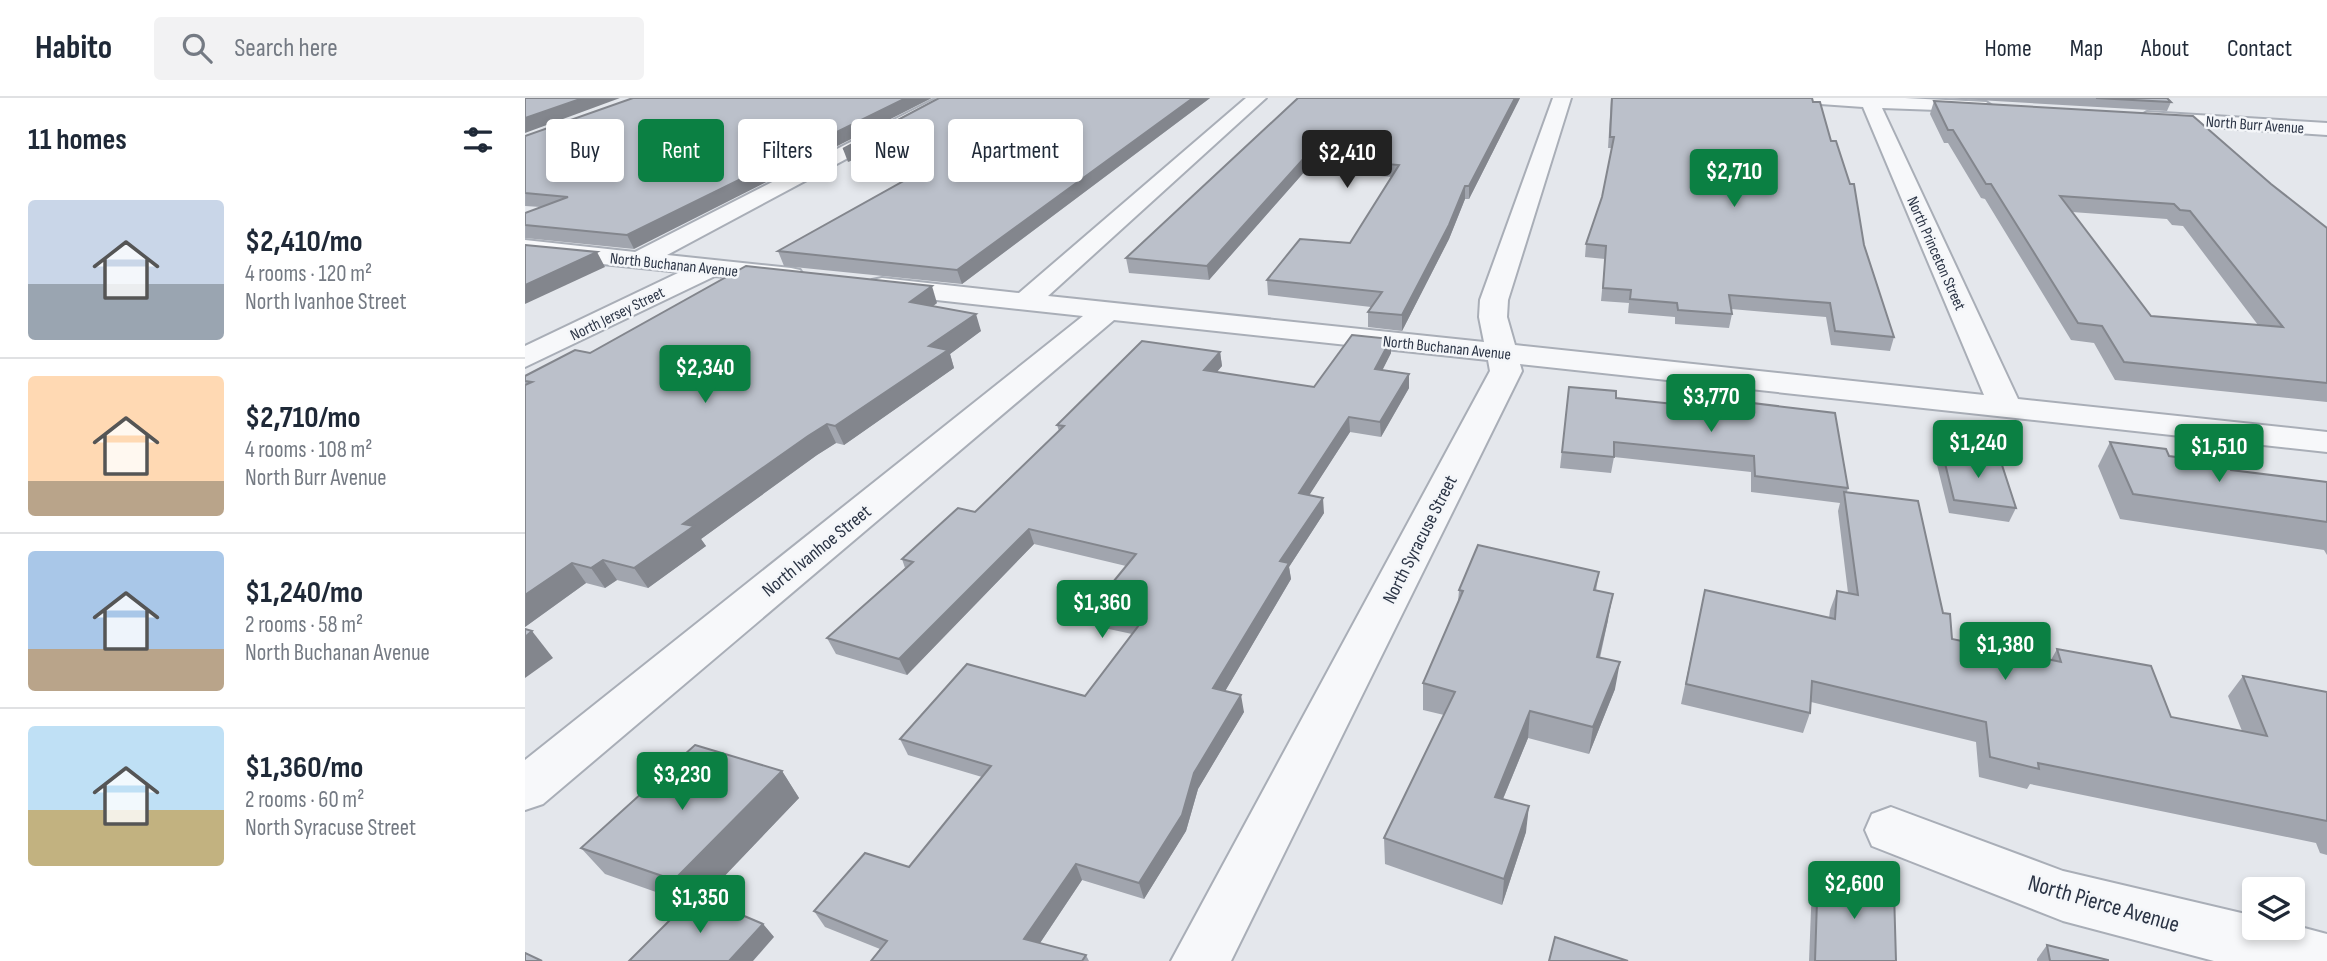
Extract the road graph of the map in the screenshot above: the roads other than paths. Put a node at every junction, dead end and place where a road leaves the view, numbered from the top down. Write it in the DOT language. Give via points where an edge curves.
graph roads {
  1 [pos="951,98"];
  2 [pos="1257,98"];
  3 [pos="1562,98"];
  4 [pos="1806,98"];
  5 [pos="2174,98"];
  6 [pos="1868,100"];
  7 [pos="2008,110"];
  8 [pos="2134,117"];
  9 [pos="2203,121"];
  10 [pos="2327,129"];
  11 [pos="525,247"];
  12 [pos="639,260"];
  13 [pos="710,268"];
  14 [pos="819,279"];
  15 [pos="860,284"];
  16 [pos="1025,302"];
  17 [pos="1107,311"];
  18 [pos="1501,353"];
  19 [pos="525,358"];
  20 [pos="2006,408"];
  21 [pos="2327,442"];
  22 [pos="525,789"];
  23 [pos="1891,830"];
  24 [pos="1200,961"];
  25 [pos="2323,961"];
  1 -- 12 [label="street, North Jersey Street"];
  2 -- 16 [label="street"];
  3 -- 18 [label="street, North Syracuse Street" via="1494,300"];
  4 -- 6 [label="street"];
  5 -- 9 [label="street"];
  6 -- 7 [label="street"];
  6 -- 20 [label="street, North Princeton Street"];
  8 -- 9 [label="street, North Burr Avenue"];
  9 -- 10 [label="street, North Burr Avenue"];
  11 -- 12 [label="street, North Buchanan Avenue"];
  12 -- 13 [label="street, North Buchanan Avenue"];
  13 -- 14 [label="street, North Buchanan Avenue"];
  13 -- 19 [label="street, North Jersey Street"];
  15 -- 16 [label="street, North Buchanan Avenue"];
  16 -- 17 [label="street, North Buchanan Avenue"];
  17 -- 18 [label="street, North Buchanan Avenue"];
  17 -- 22 [label="street, North Ivanhoe Street"];
  18 -- 20 [label="street, North Buchanan Avenue"];
  18 -- 24 [label="street, North Syracuse Street" via="1506,371"];
  20 -- 21 [label="street, North Buchanan Avenue"];
  23 -- 25 [label="street, North Pierce Avenue" via="2063,896"];
}
